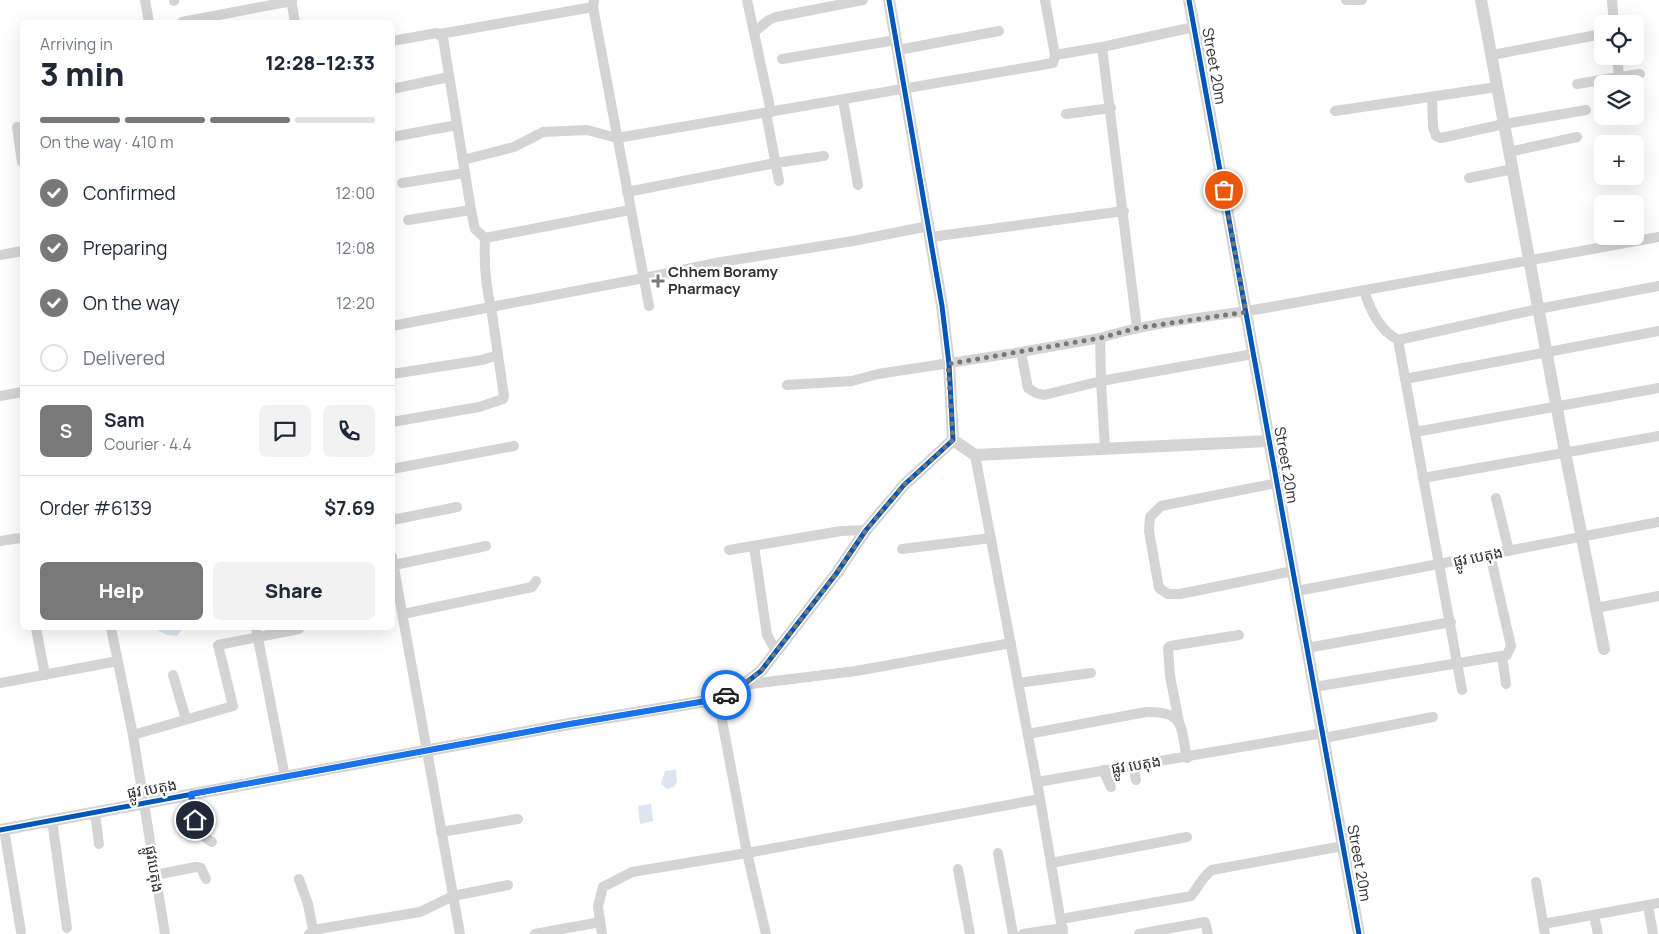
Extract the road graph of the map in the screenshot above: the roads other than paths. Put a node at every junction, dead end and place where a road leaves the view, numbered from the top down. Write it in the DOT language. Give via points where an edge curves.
graph roads {
  1 [pos="145,0"];
  2 [pos="747,0"];
  3 [pos="863,0"];
  4 [pos="889,0"];
  5 [pos="1045,0"];
  6 [pos="1189,0"];
  7 [pos="1346,0"];
  8 [pos="1362,0"];
  9 [pos="1481,0"];
  10 [pos="1612,0"];
  11 [pos="292,1"];
  12 [pos="596,2"];
  13 [pos="1613,15"];
  14 [pos="149,20"];
  15 [pos="192,20"];
  16 [pos="296,20"];
  17 [pos="1194,27"];
  18 [pos="999,31"];
  19 [pos="754,32"];
  20 [pos="440,34"];
  21 [pos="1594,36"];
  22 [pos="395,40"];
  23 [pos="897,45"];
  24 [pos="1102,47"];
  25 [pos="1055,55"];
  26 [pos="1492,55"];
  27 [pos="782,59"];
  28 [pos="1640,74"];
  29 [pos="1633,75"];
  30 [pos="449,77"];
  31 [pos="1594,81"];
  32 [pos="1577,84"];
  33 [pos="1498,87"];
  34 [pos="395,88"];
  35 [pos="906,89"];
  36 [pos="1432,96"];
  37 [pos="844,100"];
  38 [pos="1110,108"];
  39 [pos="1586,110"];
  40 [pos="1335,111"];
  41 [pos="768,113"];
  42 [pos="1066,114"];
  43 [pos="1504,124"];
  44 [pos="457,125"];
  45 [pos="17,127"];
  46 [pos="395,136"];
  47 [pos="1577,137"];
  48 [pos="617,138"];
  49 [pos="20,148"];
  50 [pos="1509,152"];
  51 [pos="824,156"];
  52 [pos="463,160"];
  53 [pos="775,163"];
  54 [pos="1513,169"];
  55 [pos="465,173"];
  56 [pos="1469,178"];
  57 [pos="779,181"];
  58 [pos="402,183"];
  59 [pos="858,184"];
  60 [pos="626,192"];
  61 [pos="471,210"];
  62 [pos="630,210"];
  63 [pos="1124,211"];
  64 [pos="408,220"];
  65 [pos="930,232"];
  66 [pos="1659,236"];
  67 [pos="485,238"];
  68 [pos="20,251"];
  69 [pos="0,255"];
  70 [pos="1529,260"];
  71 [pos="644,278"];
  72 [pos="1659,286"];
  73 [pos="1364,290"];
  74 [pos="649,306"];
  75 [pos="491,307"];
  76 [pos="1538,309"];
  77 [pos="1246,312"];
  78 [pos="395,325"];
  79 [pos="1137,328"];
  80 [pos="1659,331"];
  81 [pos="1100,338"];
  82 [pos="1398,340"];
  83 [pos="1021,352"];
  84 [pos="1546,352"];
  85 [pos="1253,354"];
  86 [pos="498,355"];
  87 [pos="948,364"];
  88 [pos="395,374"];
  89 [pos="1405,379"];
  90 [pos="1101,381"];
  91 [pos="787,385"];
  92 [pos="1659,388"];
  93 [pos="20,392"];
  94 [pos="0,396"];
  95 [pos="1556,406"];
  96 [pos="395,421"];
  97 [pos="1415,432"];
  98 [pos="1659,436"];
  99 [pos="953,440"];
  100 [pos="1269,441"];
  101 [pos="514,446"];
  102 [pos="1105,449"];
  103 [pos="1565,452"];
  104 [pos="975,455"];
  105 [pos="395,468"];
  106 [pos="1424,478"];
  107 [pos="1277,483"];
  108 [pos="1496,498"];
  109 [pos="457,507"];
  110 [pos="395,519"];
  111 [pos="1659,522"];
  112 [pos="866,530"];
  113 [pos="1582,537"];
  114 [pos="20,538"];
  115 [pos="991,538"];
  116 [pos="0,541"];
  117 [pos="486,546"];
  118 [pos="754,546"];
  119 [pos="729,550"];
  120 [pos="902,550"];
  121 [pos="1508,551"];
  122 [pos="1490,554"];
  123 [pos="395,561"];
  124 [pos="1440,564"];
  125 [pos="1293,571"];
  126 [pos="395,572"];
  127 [pos="536,581"];
  128 [pos="1297,591"];
  129 [pos="1659,596"];
  130 [pos="1596,608"];
  131 [pos="403,614"];
  132 [pos="1451,622"];
  133 [pos="36,630"];
  134 [pos="111,630"];
  135 [pos="285,630"];
  136 [pos="257,632"];
  137 [pos="1239,635"];
  138 [pos="1011,643"];
  139 [pos="1307,648"];
  140 [pos="1604,648"];
  141 [pos="776,651"];
  142 [pos="1502,656"];
  143 [pos="118,661"];
  144 [pos="1457,662"];
  145 [pos="1091,673"];
  146 [pos="45,675"];
  147 [pos="173,675"];
  148 [pos="0,683"];
  149 [pos="1018,683"];
  150 [pos="1506,684"];
  151 [pos="743,685"];
  152 [pos="1314,687"];
  153 [pos="1462,690"];
  154 [pos="718,699"];
  155 [pos="1434,717"];
  156 [pos="186,718"];
  157 [pos="1180,725"];
  158 [pos="1028,734"];
  159 [pos="132,735"];
  160 [pos="1323,736"];
  161 [pos="427,751"];
  162 [pos="1186,758"];
  163 [pos="1133,765"];
  164 [pos="1103,770"];
  165 [pos="285,777"];
  166 [pos="1136,780"];
  167 [pos="1037,782"];
  168 [pos="1111,787"];
  169 [pos="191,794"];
  170 [pos="1040,799"];
  171 [pos="143,803"];
  172 [pos="95,812"];
  173 [pos="518,819"];
  174 [pos="52,820"];
  175 [pos="2,830"];
  176 [pos="441,832"];
  177 [pos="1187,837"];
  178 [pos="212,842"];
  179 [pos="99,844"];
  180 [pos="1343,846"];
  181 [pos="747,853"];
  182 [pos="998,853"];
  183 [pos="1051,863"];
  184 [pos="958,869"];
  185 [pos="155,875"];
  186 [pos="206,879"];
  187 [pos="299,880"];
  188 [pos="1536,882"];
  189 [pos="508,885"];
  190 [pos="453,896"];
  191 [pos="1659,903"];
  192 [pos="1648,905"];
  193 [pos="1594,915"];
  194 [pos="600,922"];
  195 [pos="1062,927"];
  196 [pos="67,928"];
  197 [pos="1544,929"];
  198 [pos="21,932"];
  199 [pos="311,932"];
  200 [pos="164,934"];
  201 [pos="460,934"];
  202 [pos="535,934"];
  203 [pos="602,934"];
  204 [pos="766,934"];
  205 [pos="970,934"];
  206 [pos="1013,934"];
  207 [pos="1023,934"];
  208 [pos="1139,934"];
  209 [pos="1208,934"];
  210 [pos="1359,934"];
  211 [pos="1598,934"];
  212 [pos="1653,934"];
  1 -- 14 [label="street"];
  2 -- 19 [label="street"];
  3 -- 19 [label="street" via="769,20"];
  4 -- 23 [label="street"];
  5 -- 25 [label="street"];
  6 -- 17 [label="street, Street 20m"];
  7 -- 8 [label="street"];
  9 -- 26 [label="street"];
  10 -- 13 [label="street"];
  11 -- 15 [label="street"];
  11 -- 16 [label="street"];
  12 -- 20 [label="street"];
  12 -- 48 [label="street"];
  17 -- 24 [label="street"];
  17 -- 77 [label="street, Street 20m"];
  18 -- 23 [label="street"];
  19 -- 41 [label="street"];
  20 -- 22 [label="street"];
  20 -- 30 [label="street"];
  21 -- 26 [label="street"];
  23 -- 27 [label="street"];
  23 -- 35 [label="street"];
  24 -- 25 [label="street"];
  24 -- 38 [label="street"];
  25 -- 35 [label="street" via="1053,63"];
  26 -- 33 [label="street"];
  28 -- 29 [label="street"];
  30 -- 34 [label="street"];
  30 -- 44 [label="street"];
  31 -- 32 [label="street"];
  33 -- 36 [label="street"];
  33 -- 43 [label="street"];
  35 -- 37 [label="street"];
  35 -- 65 [label="street"];
  36 -- 40 [label="street"];
  36 -- 43 [label="street" via="1432,127 1436,136 1446,138"];
  37 -- 41 [label="street"];
  37 -- 59 [label="street"];
  38 -- 42 [label="street"];
  38 -- 63 [label="street"];
  39 -- 43 [label="street"];
  41 -- 48 [label="street"];
  41 -- 53 [label="street"];
  43 -- 50 [label="street"];
  44 -- 46 [label="street"];
  44 -- 52 [label="street"];
  45 -- 49 [label="street"];
  47 -- 50 [label="street"];
  48 -- 52 [label="street" via="584,130 543,132 514,147"];
  48 -- 60 [label="street"];
  50 -- 54 [label="street"];
  51 -- 53 [label="street"];
  52 -- 55 [label="street"];
  53 -- 57 [label="street"];
  53 -- 60 [label="street"];
  54 -- 56 [label="street"];
  54 -- 70 [label="street"];
  55 -- 58 [label="street"];
  55 -- 61 [label="street"];
  60 -- 62 [label="street"];
  61 -- 64 [label="street"];
  61 -- 67 [label="street" via="475,229"];
  62 -- 67 [label="street"];
  62 -- 71 [label="street"];
  63 -- 65 [label="street"];
  63 -- 79 [label="street"];
  65 -- 71 [label="street" via="721,262"];
  65 -- 87 [label="street"];
  66 -- 70 [label="street"];
  67 -- 75 [label="street" via="484,265"];
  68 -- 69 [label="street"];
  70 -- 73 [label="street"];
  70 -- 76 [label="street"];
  71 -- 74 [label="street"];
  71 -- 75 [label="street"];
  72 -- 76 [label="street"];
  73 -- 77 [label="street"];
  73 -- 82 [label="street" via="1380,325 1388,335"];
  75 -- 78 [label="street"];
  75 -- 86 [label="street"];
  76 -- 82 [label="street"];
  76 -- 84 [label="street"];
  77 -- 79 [label="street"];
  77 -- 85 [label="street, Street 20m"];
  79 -- 81 [label="street"];
  80 -- 84 [label="street"];
  81 -- 83 [label="street"];
  81 -- 90 [label="street"];
  82 -- 89 [label="street"];
  83 -- 87 [label="street"];
  83 -- 90 [label="street" via="1028,388 1036,393 1044,395"];
  84 -- 89 [label="street"];
  84 -- 95 [label="street"];
  85 -- 90 [label="street"];
  85 -- 100 [label="street, Street 20m"];
  86 -- 88 [label="street"];
  86 -- 96 [label="street" via="503,399"];
  87 -- 91 [label="street" via="852,381"];
  87 -- 99 [label="street"];
  89 -- 97 [label="street"];
  90 -- 102 [label="street"];
  92 -- 95 [label="street"];
  93 -- 94 [label="street"];
  95 -- 97 [label="street"];
  95 -- 103 [label="street"];
  97 -- 106 [label="street"];
  98 -- 103 [label="street"];
  99 -- 104 [label="street"];
  99 -- 112 [label="street, ផ្លូវ បេតុង" via="904,485"];
  100 -- 102 [label="street"];
  100 -- 107 [label="street, Street 20m"];
  101 -- 105 [label="street"];
  102 -- 104 [label="street"];
  103 -- 106 [label="street"];
  103 -- 113 [label="street"];
  104 -- 115 [label="street"];
  106 -- 124 [label="street"];
  107 -- 125 [label="street, Street 20m"];
  107 -- 125 [label="street" via="1161,506 1150,517 1149,531 1159,588 1168,594 1180,594"];
  108 -- 121 [label="street"];
  109 -- 110 [label="street"];
  111 -- 113 [label="street, ផ្លូវ បេតុង"];
  112 -- 118 [label="street" via="841,531"];
  112 -- 141 [label="street, ផ្លូវ បេតុង"];
  113 -- 121 [label="street, ផ្លូវ បេតុង"];
  113 -- 130 [label="street"];
  114 -- 116 [label="street"];
  115 -- 120 [label="street"];
  115 -- 138 [label="street"];
  117 -- 123 [label="street"];
  118 -- 119 [label="street"];
  118 -- 141 [label="street" via="768,634"];
  121 -- 122 [label="street, ផ្លូវ បេតុង"];
  122 -- 124 [label="street, ផ្លូវ បេតុង"];
  122 -- 142 [label="street" via="1511,646 1508,655"];
  124 -- 128 [label="street, ផ្លូវ បេតុង"];
  124 -- 132 [label="street"];
  125 -- 128 [label="street, Street 20m"];
  126 -- 131 [label="street"];
  127 -- 131 [label="street" via="532,586"];
  128 -- 139 [label="street, Street 20m"];
  129 -- 130 [label="street"];
  130 -- 140 [label="street"];
  131 -- 161 [label="street"];
  132 -- 139 [label="street"];
  132 -- 144 [label="street"];
  133 -- 146 [label="street"];
  134 -- 143 [label="street, ផ្លូវបេតុង"];
  135 -- 136 [label="street"];
  136 -- 156 [label="street" via="218,645 233,706"];
  136 -- 165 [label="street"];
  137 -- 157 [label="street" via="1168,648"];
  138 -- 149 [label="street"];
  138 -- 151 [label="street" via="856,671"];
  139 -- 152 [label="street, Street 20m"];
  141 -- 151 [label="street, ផ្លូវ បេតុង" via="761,671"];
  142 -- 144 [label="street"];
  142 -- 150 [label="street"];
  143 -- 146 [label="street"];
  143 -- 159 [label="street, ផ្លូវបេតុង"];
  144 -- 152 [label="street"];
  144 -- 153 [label="street"];
  145 -- 149 [label="street"];
  146 -- 148 [label="street"];
  147 -- 156 [label="street"];
  149 -- 158 [label="street"];
  151 -- 154 [label="street, ផ្លូវ បេតុង"];
  152 -- 160 [label="street, Street 20m"];
  154 -- 161 [label="street, ផ្លូវ បេតុង"];
  154 -- 181 [label="street"];
  155 -- 160 [label="street, ផ្លូវ បេតុង"];
  156 -- 159 [label="street"];
  157 -- 158 [label="street" via="1174,715 1146,712"];
  157 -- 162 [label="street"];
  158 -- 167 [label="street"];
  159 -- 171 [label="street, ផ្លូវបេតុង"];
  160 -- 162 [label="street, ផ្លូវ បេតុង"];
  160 -- 180 [label="street, Street 20m"];
  161 -- 165 [label="street, ផ្លូវ បេតុង"];
  161 -- 176 [label="street"];
  162 -- 163 [label="street, ផ្លូវ បេតុង"];
  163 -- 164 [label="street, ផ្លូវ បេតុង"];
  163 -- 166 [label="street"];
  164 -- 167 [label="street, ផ្លូវ បេតុង"];
  164 -- 168 [label="street"];
  165 -- 169 [label="street, ផ្លូវ បេតុង"];
  167 -- 170 [label="street"];
  169 -- 171 [label="street, ផ្លូវ បេតុង"];
  169 -- 178 [label="street" via="195,820 204,838"];
  170 -- 181 [label="street"];
  170 -- 183 [label="street"];
  171 -- 172 [label="street, ផ្លូវ បេតុង"];
  171 -- 185 [label="street, ផ្លូវបេតុង"];
  172 -- 174 [label="street, ផ្លូវ បេតុង"];
  172 -- 179 [label="street"];
  173 -- 176 [label="street"];
  174 -- 175 [label="street, ផ្លូវ បេតុង"];
  174 -- 196 [label="street"];
  175 -- 198 [label="street"];
  176 -- 190 [label="street"];
  177 -- 183 [label="street"];
  180 -- 195 [label="street" via="1212,870 1191,896"];
  180 -- 210 [label="street, Street 20m"];
  181 -- 194 [label="street" via="626,874 603,887 598,906"];
  181 -- 204 [label="street"];
  182 -- 206 [label="street"];
  183 -- 195 [label="street"];
  184 -- 205 [label="street"];
  185 -- 186 [label="street" via="196,867 201,868"];
  185 -- 200 [label="street, ផ្លូវបេតុង"];
  187 -- 199 [label="street" via="308,904"];
  188 -- 197 [label="street"];
  189 -- 190 [label="street"];
  190 -- 199 [label="street" via="420,912"];
  190 -- 201 [label="street"];
  191 -- 192 [label="street"];
  192 -- 193 [label="street"];
  192 -- 212 [label="street"];
  193 -- 197 [label="street"];
  193 -- 211 [label="street"];
  194 -- 202 [label="street"];
  194 -- 203 [label="street"];
  195 -- 207 [label="street"];
  208 -- 209 [label="street" via="1205,922"];
}
